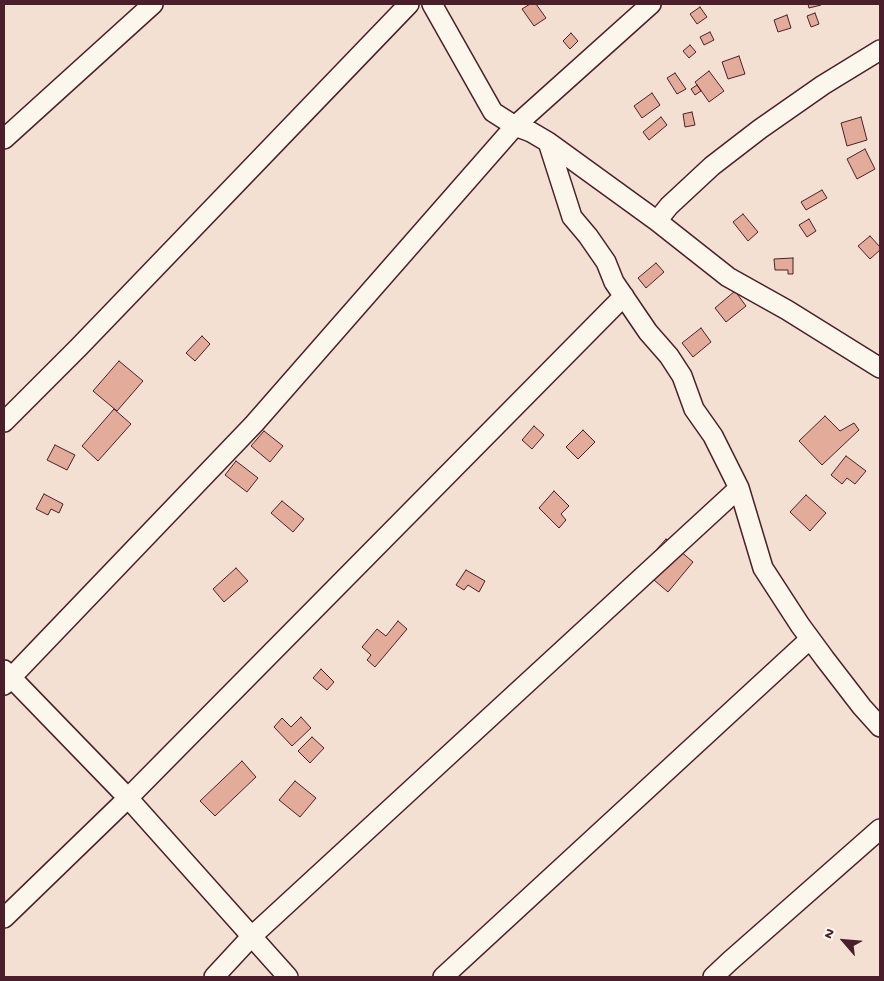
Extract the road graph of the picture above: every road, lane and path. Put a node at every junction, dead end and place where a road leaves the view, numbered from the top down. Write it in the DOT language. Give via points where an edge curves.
graph roads {
  1 [pos="153,4"];
  2 [pos="409,4"];
  3 [pos="432,4"];
  4 [pos="650,4"];
  5 [pos="880,50"];
  6 [pos="515,126"];
  7 [pos="4,139"];
  8 [pos="548,142"];
  9 [pos="657,221"];
  10 [pos="624,296"];
  11 [pos="880,368"];
  12 [pos="4,422"];
  13 [pos="739,488"];
  14 [pos="810,639"];
  15 [pos="6,678"];
  16 [pos="880,727"];
  17 [pos="128,798"];
  18 [pos="880,829"];
  19 [pos="4,918"];
  20 [pos="251,937"];
  21 [pos="214,977"];
  22 [pos="288,977"];
  23 [pos="443,977"];
  24 [pos="713,977"];
  1 -- 7 [label="street"];
  2 -- 12 [label="street"];
  3 -- 6 [label="street" via="493,112"];
  4 -- 6 [label="street"];
  5 -- 9 [label="street" via="760,129 712,166"];
  6 -- 8 [label="street"];
  6 -- 15 [label="street" via="254,424"];
  8 -- 9 [label="street"];
  8 -- 10 [label="street" via="572,217 606,262"];
  9 -- 11 [label="street" via="728,278 788,310"];
  10 -- 13 [label="street" via="682,376 694,409 713,436"];
  10 -- 17 [label="street"];
  13 -- 14 [label="street" via="763,568"];
  13 -- 20 [label="street"];
  14 -- 16 [label="street"];
  14 -- 23 [label="street"];
  15 -- 17 [label="street"];
  17 -- 19 [label="street"];
  17 -- 20 [label="street"];
  18 -- 24 [label="street"];
  20 -- 21 [label="street"];
  20 -- 22 [label="street"];
}
